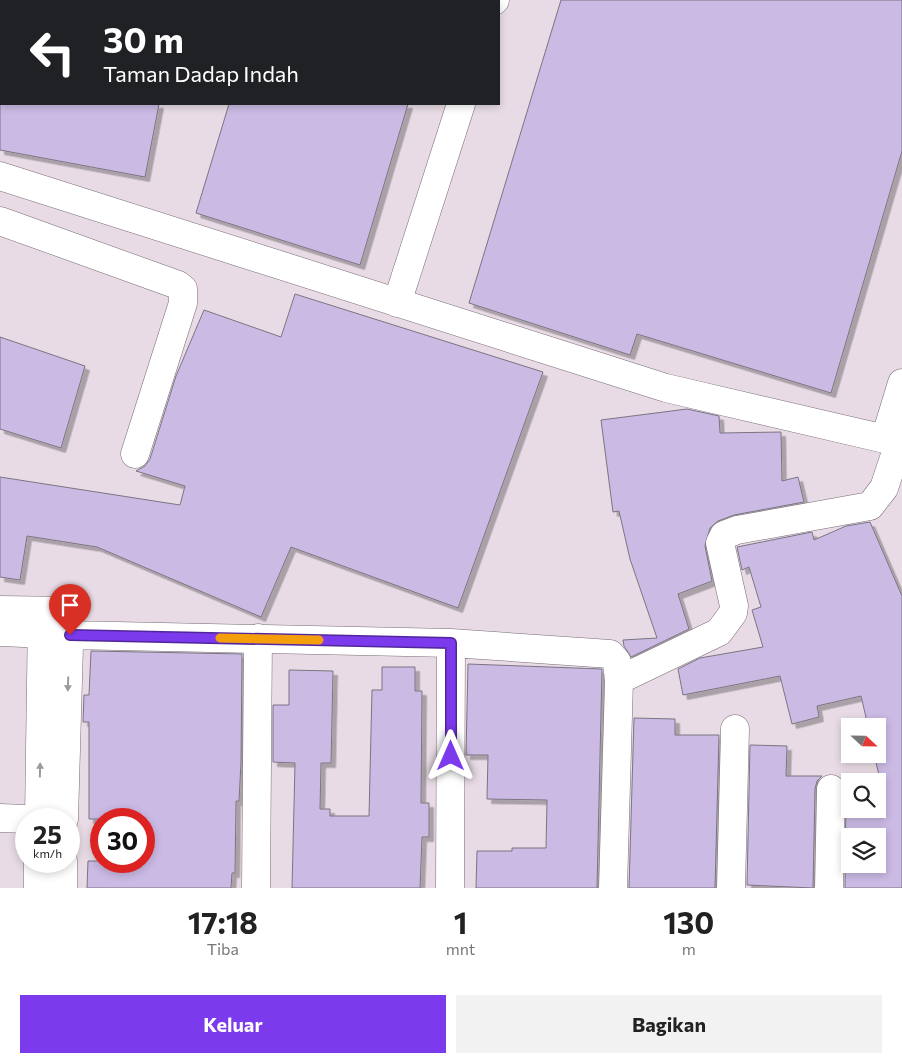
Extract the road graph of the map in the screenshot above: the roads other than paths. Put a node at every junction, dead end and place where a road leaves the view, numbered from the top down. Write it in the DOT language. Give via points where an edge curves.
graph roads {
  1 [pos="461,105"];
  2 [pos="0,176"];
  3 [pos="0,221"];
  4 [pos="396,303"];
  5 [pos="902,383"];
  6 [pos="895,442"];
  7 [pos="135,454"];
  8 [pos="0,610"];
  9 [pos="42,622"];
  10 [pos="70,623"];
  11 [pos="0,632"];
  12 [pos="258,638"];
  13 [pos="451,643"];
  14 [pos="618,671"];
  15 [pos="735,729"];
  16 [pos="831,789"];
  17 [pos="39,808"];
  18 [pos="64,808"];
  19 [pos="0,818"];
  20 [pos="15,819"];
  21 [pos="38,873"];
  22 [pos="63,873"];
  23 [pos="38,888"];
  24 [pos="63,888"];
  25 [pos="256,888"];
  26 [pos="450,888"];
  27 [pos="613,888"];
  28 [pos="731,888"];
  29 [pos="829,888"];
  1 -- 4 [label="street"];
  2 -- 4 [label="street"];
  3 -- 7 [label="street" via="183,289 183,303"];
  4 -- 6 [label="street" via="666,388"];
  5 -- 6 [label="street"];
  6 -- 14 [label="street" via="884,488 870,506 736,530 724,535 720,543 734,606 733,613 719,632"];
  8 -- 9 [label="street"];
  9 -- 10 [label="street"];
  9 -- 11 [label="street"];
  17 -- 9 [label="street, one-way"];
  10 -- 12 [label="street"];
  10 -- 18 [label="street, one-way"];
  12 -- 13 [label="street"];
  12 -- 25 [label="street"];
  13 -- 14 [label="street" via="597,651 610,654"];
  13 -- 26 [label="street"];
  14 -- 27 [label="street"];
  15 -- 28 [label="street"];
  16 -- 29 [label="street"];
  19 -- 20 [label="street"];
  21 -- 23 [label="street"];
  22 -- 24 [label="street"];
}
